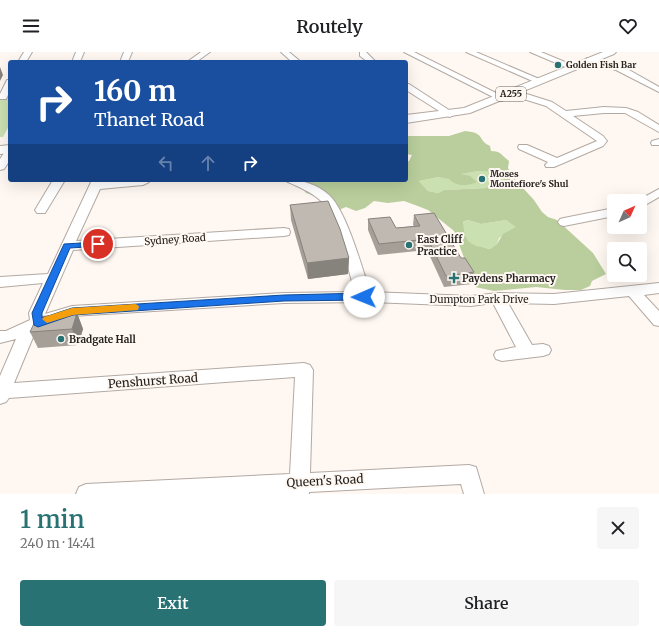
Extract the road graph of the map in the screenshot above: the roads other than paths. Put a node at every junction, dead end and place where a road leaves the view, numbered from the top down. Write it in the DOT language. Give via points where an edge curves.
graph roads {
  1 [pos="206,52"];
  2 [pos="286,52"];
  3 [pos="408,52"];
  4 [pos="470,52"];
  5 [pos="534,52"];
  6 [pos="363,54"];
  7 [pos="600,54"];
  8 [pos="194,60"];
  9 [pos="295,60"];
  10 [pos="370,60"];
  11 [pos="573,67"];
  12 [pos="540,81"];
  13 [pos="8,87"];
  14 [pos="408,87"];
  15 [pos="659,90"];
  16 [pos="514,93"];
  17 [pos="4,96"];
  18 [pos="502,98"];
  19 [pos="450,114"];
  20 [pos="565,114"];
  21 [pos="408,119"];
  22 [pos="659,129"];
  23 [pos="523,147"];
  24 [pos="7,148"];
  25 [pos="0,167"];
  26 [pos="58,182"];
  27 [pos="296,182"];
  28 [pos="97,183"];
  29 [pos="143,183"];
  30 [pos="659,192"];
  31 [pos="647,200"];
  32 [pos="41,210"];
  33 [pos="607,213"];
  34 [pos="564,222"];
  35 [pos="284,232"];
  36 [pos="67,246"];
  37 [pos="53,278"];
  38 [pos="0,282"];
  39 [pos="659,288"];
  40 [pos="632,291"];
  41 [pos="364,297"];
  42 [pos="498,298"];
  43 [pos="659,321"];
  44 [pos="33,325"];
  45 [pos="0,337"];
  46 [pos="543,350"];
  47 [pos="527,352"];
  48 [pos="502,355"];
  49 [pos="1,394"];
  50 [pos="299,488"];
  51 [pos="86,494"];
  52 [pos="474,494"];
  1 -- 8 [label="street"];
  2 -- 9 [label="street"];
  3 -- 18 [label="street"];
  4 -- 12 [label="street"];
  5 -- 11 [label="street"];
  6 -- 10 [label="street"];
  7 -- 11 [label="main road, A255"];
  7 -- 15 [label="street" via="619,68"];
  11 -- 12 [label="main road, A255"];
  12 -- 16 [label="main road, A255"];
  13 -- 17 [label="street"];
  14 -- 19 [label="street"];
  16 -- 18 [label="main road, A255"];
  16 -- 20 [label="street" via="550,104"];
  18 -- 19 [label="main road, A255"];
  19 -- 21 [label="main road, A255"];
  20 -- 22 [label="street" via="625,111 636,114"];
  20 -- 23 [label="street" via="602,141 553,163"];
  24 -- 25 [label="street"];
  26 -- 32 [label="street"];
  27 -- 41 [label="street" via="314,190 332,207 350,248"];
  28 -- 29 [label="street"];
  28 -- 36 [label="street"];
  30 -- 31 [label="street"];
  33 -- 34 [label="street"];
  35 -- 36 [label="street, Sydney Road"];
  36 -- 37 [label="street"];
  37 -- 38 [label="street"];
  37 -- 44 [label="street"];
  39 -- 40 [label="street, Dumpton Park Drive"];
  40 -- 42 [label="street, Dumpton Park Drive" via="554,299"];
  40 -- 43 [label="street"];
  41 -- 42 [label="street, Dumpton Park Drive" via="471,300"];
  41 -- 44 [label="street, Dumpton Park Drive" via="284,298 72,311"];
  42 -- 47 [label="street"];
  44 -- 45 [label="street, Dumpton Park Drive"];
  44 -- 49 [label="street"];
  46 -- 47 [label="street"];
  47 -- 48 [label="street"];
  49 -- 50 [label="street, Penshurst Road" via="304,370"];
  50 -- 51 [label="street, Queen's Road"];
  50 -- 52 [label="street, Queen's Road" via="469,474"];
}
